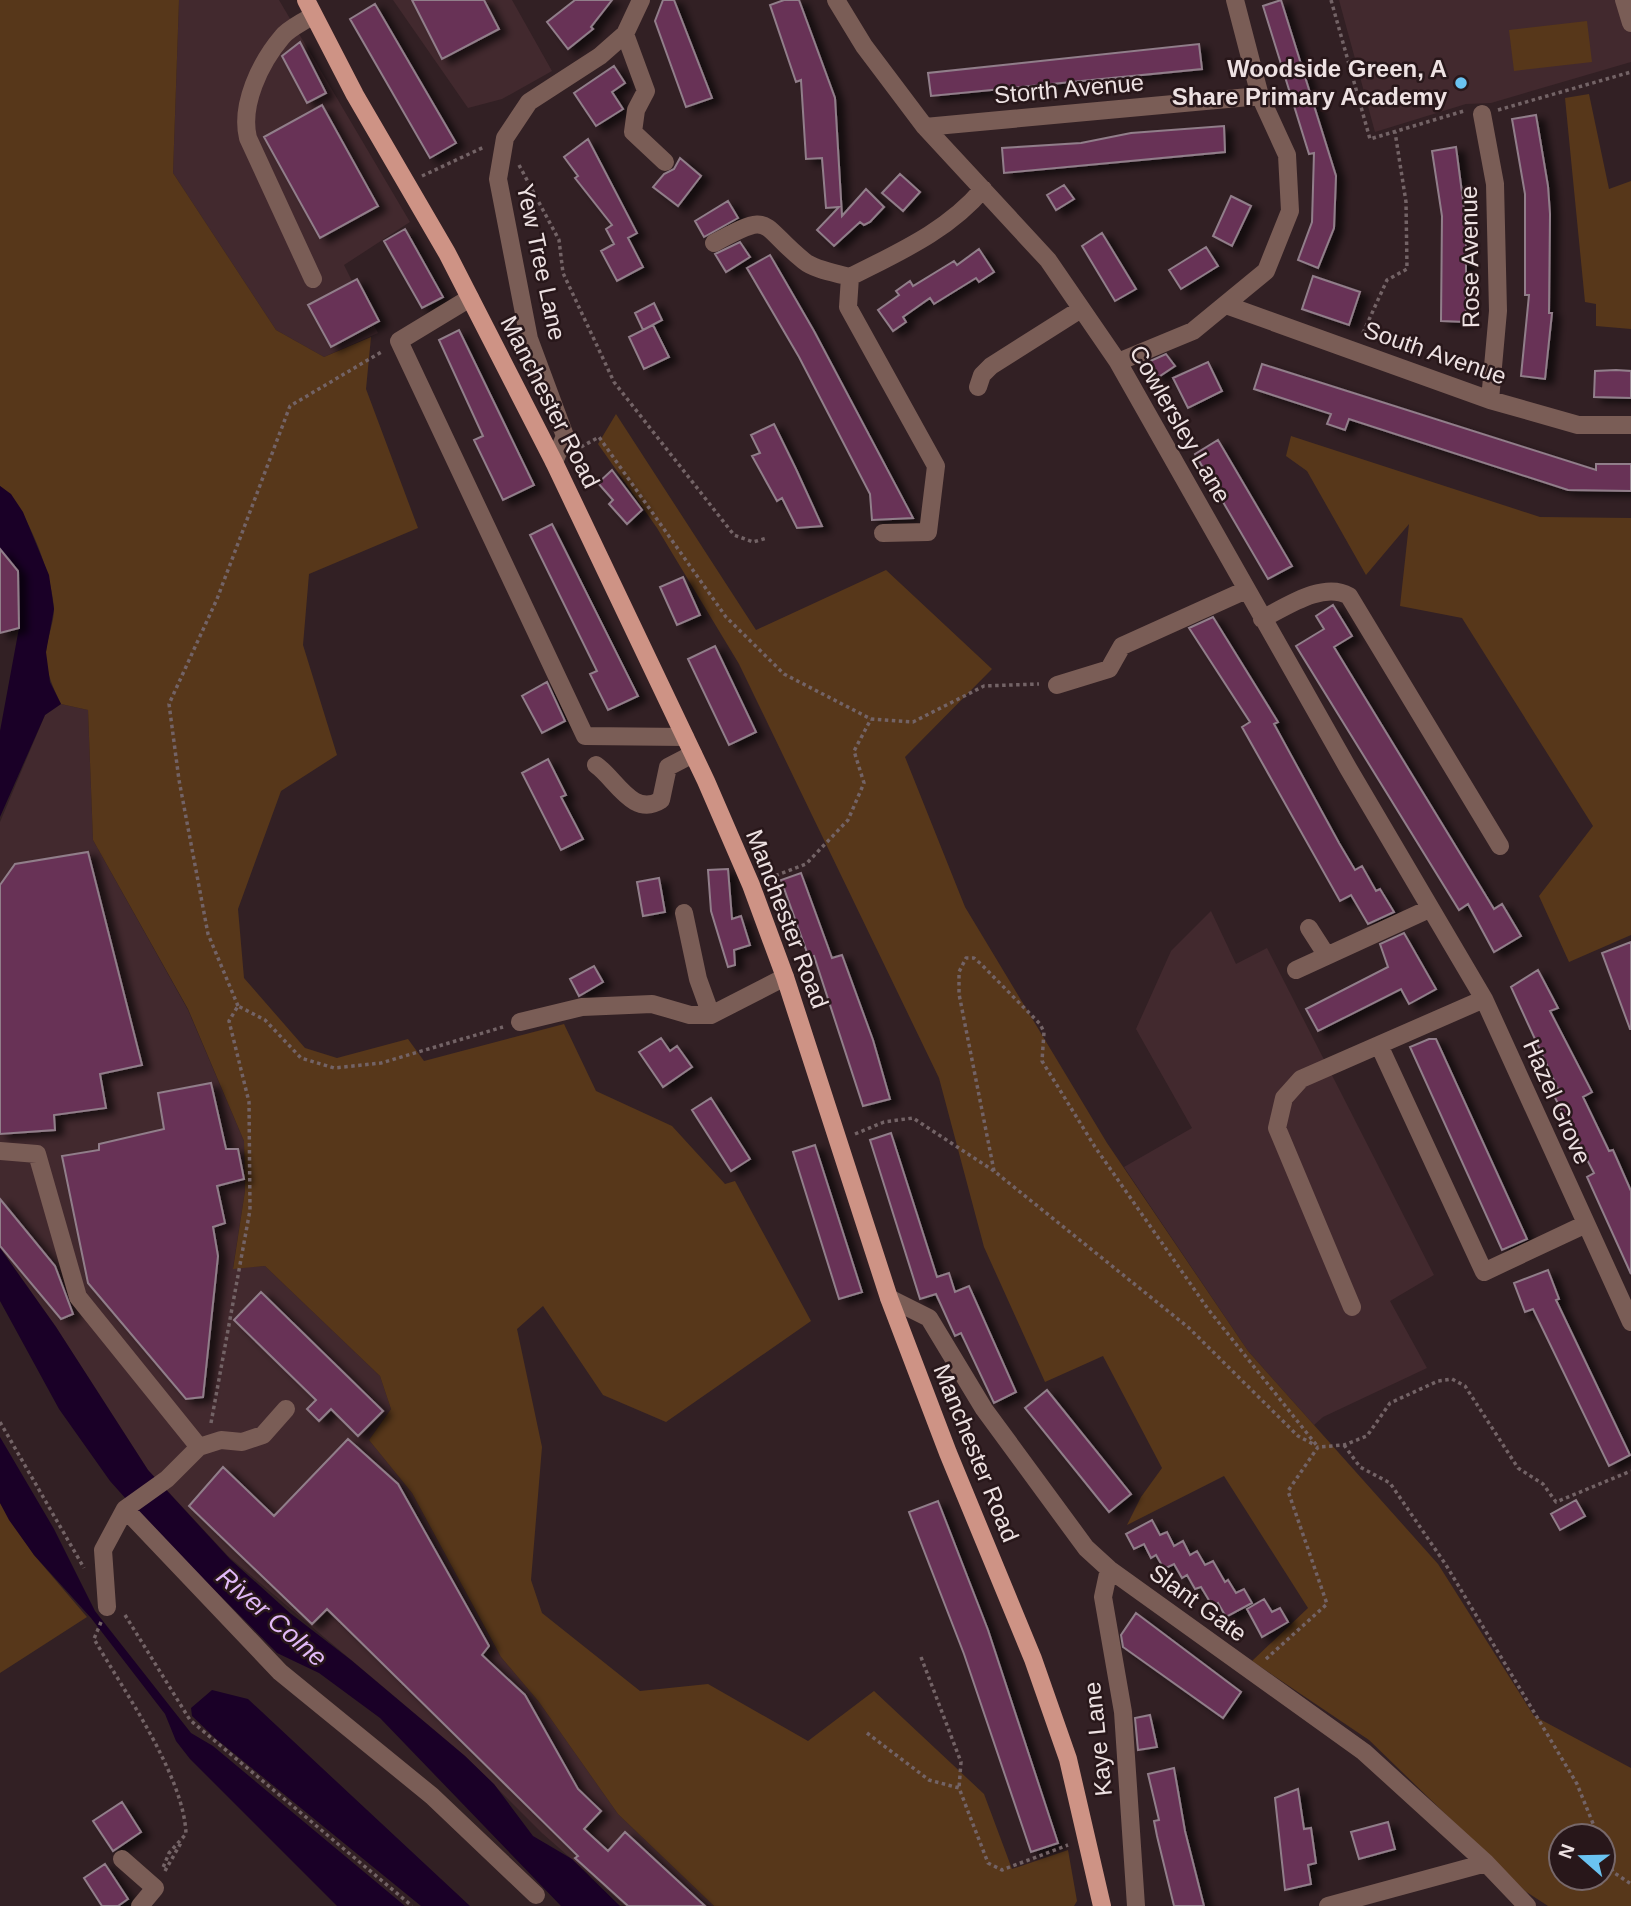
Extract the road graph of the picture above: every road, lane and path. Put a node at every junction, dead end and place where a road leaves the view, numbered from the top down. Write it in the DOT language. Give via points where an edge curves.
graph roads {
  1 [pos="641,0"];
  2 [pos="836,0"];
  3 [pos="1236,0"];
  4 [pos="1331,0"];
  5 [pos="1624,0"];
  6 [pos="309,8"];
  7 [pos="1631,23"];
  8 [pos="625,34"];
  9 [pos="1631,72"];
  10 [pos="1260,96"];
  11 [pos="1482,114"];
  12 [pos="925,127"];
  13 [pos="1395,132"];
  14 [pos="505,138"];
  15 [pos="665,162"];
  16 [pos="408,186"];
  17 [pos="983,189"];
  18 [pos="714,243"];
  19 [pos="850,277"];
  20 [pos="313,279"];
  21 [pos="470,298"];
  22 [pos="1226,305"];
  23 [pos="1081,309"];
  24 [pos="399,341"];
  25 [pos="1355,351"];
  26 [pos="1118,362"];
  27 [pos="978,387"];
  28 [pos="1490,400"];
  29 [pos="1631,425"];
  30 [pos="554,462"];
  31 [pos="883,533"];
  32 [pos="767,538"];
  33 [pos="1246,590"];
  34 [pos="1262,619"];
  35 [pos="1057,685"];
  36 [pos="871,719"];
  37 [pos="685,737"];
  38 [pos="693,754"];
  39 [pos="596,765"];
  40 [pos="1500,846"];
  41 [pos="751,885"];
  42 [pos="1429,909"];
  43 [pos="684,913"];
  44 [pos="1309,928"];
  45 [pos="1327,956"];
  46 [pos="1296,970"];
  47 [pos="785,976"];
  48 [pos="1484,999"];
  49 [pos="238,1006"];
  50 [pos="710,1015"];
  51 [pos="520,1022"];
  52 [pos="1379,1045"];
  53 [pos="840,1141"];
  54 [pos="0,1151"];
  55 [pos="994,1171"];
  56 [pos="1586,1224"];
  57 [pos="889,1298"];
  58 [pos="1352,1307"];
  59 [pos="1631,1322"];
  60 [pos="286,1409"];
  61 [pos="0,1422"];
  62 [pos="1344,1444"];
  63 [pos="199,1447"];
  64 [pos="1318,1447"];
  65 [pos="1631,1471"];
  66 [pos="127,1508"];
  67 [pos="1109,1569"];
  68 [pos="107,1583"];
  69 [pos="107,1607"];
  70 [pos="94,1639"];
  71 [pos="921,1657"];
  72 [pos="1251,1673"];
  73 [pos="867,1733"];
  74 [pos="959,1788"];
  75 [pos="1592,1822"];
  76 [pos="1086,1839"];
  77 [pos="122,1859"];
  78 [pos="1486,1863"];
  79 [pos="155,1888"];
  80 [pos="536,1895"];
  81 [pos="140,1906"];
  82 [pos="412,1906"];
  83 [pos="1102,1906"];
  84 [pos="1136,1906"];
  85 [pos="1328,1906"];
  86 [pos="1527,1906"];
  1 -- 8 [label="street, Yew Tree Lane"];
  2 -- 12 [label="street, Cowlersley Lane"];
  3 -- 10 [label="street"];
  4 -- 13 [label="path" via="1370,139"];
  5 -- 7 [label="street"];
  6 -- 16 [label="main road, Manchester Road"];
  6 -- 20 [label="street" via="283,36 261,73 243,119"];
  8 -- 14 [label="street, Yew Tree Lane" via="600,56 529,102"];
  8 -- 15 [label="street" via="646,91 636,110 634,132"];
  9 -- 11 [label="path"];
  10 -- 12 [label="street, Storth Avenue"];
  10 -- 22 [label="street" via="1287,155 1290,211 1266,271"];
  11 -- 13 [label="path" via="1463,111"];
  11 -- 28 [label="street, Rose Avenue" via="1496,197 1498,311"];
  12 -- 17 [label="street, Cowlersley Lane"];
  13 -- 25 [label="path" via="1406,202 1407,269 1387,280"];
  14 -- 16 [label="path"];
  14 -- 30 [label="street, Yew Tree Lane" via="498,179 529,339 565,436"];
  14 -- 32 [label="path" via="559,240 563,273 614,382 734,535 753,542"];
  16 -- 21 [label="main road, Manchester Road"];
  17 -- 19 [label="street" via="967,209 938,230"];
  17 -- 23 [label="street, Cowlersley Lane" via="1048,260"];
  18 -- 19 [label="street" via="750,223 768,226 806,264"];
  19 -- 31 [label="street" via="849,307 936,466 928,532"];
  21 -- 24 [label="street"];
  21 -- 30 [label="main road, Manchester Road"];
  22 -- 25 [label="street, South Avenue"];
  22 -- 26 [label="street" via="1193,331"];
  23 -- 26 [label="street, Cowlersley Lane"];
  23 -- 27 [label="street" via="991,366"];
  24 -- 37 [label="street" via="585,736"];
  24 -- 49 [label="path" via="290,406 217,599 169,704 208,934"];
  25 -- 28 [label="street, South Avenue"];
  26 -- 33 [label="street, Cowlersley Lane"];
  28 -- 29 [label="street, South Avenue" via="1578,425"];
  30 -- 36 [label="path" via="599,437 726,617 784,674"];
  30 -- 37 [label="main road, Manchester Road"];
  33 -- 34 [label="street, Cowlersley Lane"];
  33 -- 35 [label="street" via="1122,646 1109,669"];
  34 -- 40 [label="street" via="1311,595 1341,591 1349,596"];
  34 -- 42 [label="street, Cowlersley Lane"];
  35 -- 36 [label="path" via="984,686 913,722"];
  36 -- 41 [label="path" via="854,751 864,783 848,820 806,864"];
  37 -- 38 [label="main road, Manchester Road"];
  38 -- 39 [label="street" via="668,767 661,800 652,806 630,799"];
  38 -- 41 [label="main road, Manchester Road"];
  41 -- 47 [label="main road, Manchester Road"];
  42 -- 45 [label="street"];
  42 -- 48 [label="street, Hazel Grove"];
  43 -- 50 [label="street"];
  44 -- 45 [label="street"];
  45 -- 46 [label="street"];
  47 -- 50 [label="street"];
  47 -- 53 [label="main road, Manchester Road"];
  48 -- 52 [label="street"];
  48 -- 56 [label="street, Hazel Grove"];
  49 -- 51 [label="path" via="265,1020 300,1058 334,1068 381,1063"];
  49 -- 63 [label="path" via="229,1021 249,1102 250,1210 212,1422"];
  50 -- 51 [label="street" via="690,1015 652,1004 582,1007"];
  52 -- 56 [label="street" via="1485,1272"];
  52 -- 58 [label="street" via="1301,1079 1284,1098 1277,1128"];
  53 -- 55 [label="path" via="884,1122 913,1118"];
  53 -- 57 [label="main road, Manchester Road"];
  54 -- 63 [label="street" via="37,1154 78,1297"];
  55 -- 64 [label="path" via="1189,1328 1298,1436"];
  55 -- 64 [label="path" via="959,994 959,972 966,958 974,958 1040,1024 1044,1032 1042,1061 1095,1147 1208,1310"];
  56 -- 59 [label="street, Hazel Grove"];
  57 -- 67 [label="street, Slant Gate" via="929,1318 984,1409 1086,1548"];
  57 -- 76 [label="main road, Manchester Road" via="1032,1660 1068,1759"];
  60 -- 63 [label="street" via="263,1435"];
  61 -- 68 [label="path" via="80,1566"];
  62 -- 64 [label="path"];
  62 -- 65 [label="path" via="1367,1436 1390,1403 1452,1378 1465,1386 1518,1468 1543,1483 1556,1502"];
  62 -- 75 [label="path" via="1360,1467 1391,1483 1446,1564 1577,1784"];
  63 -- 66 [label="street" via="167,1479"];
  64 -- 72 [label="path" via="1288,1491 1327,1604"];
  66 -- 68 [label="street" via="103,1549"];
  66 -- 80 [label="street" via="280,1672 432,1796"];
  67 -- 72 [label="street, Slant Gate"];
  67 -- 84 [label="street, Kaye Lane" via="1103,1597 1123,1712"];
  68 -- 69 [label="street"];
  68 -- 82 [label="path" via="190,1720"];
  70 -- 79 [label="path" via="158,1748 185,1816 186,1835 169,1853"];
  71 -- 74 [label="path" via="961,1762"];
  72 -- 78 [label="street, Slant Gate" via="1364,1752"];
  73 -- 74 [label="path" via="929,1780"];
  74 -- 76 [label="path" via="988,1863 1002,1870"];
  76 -- 83 [label="main road, Manchester Road"];
  77 -- 79 [label="street"];
  78 -- 85 [label="street"];
  78 -- 86 [label="street, Slant Gate"];
  79 -- 81 [label="street"];
}
